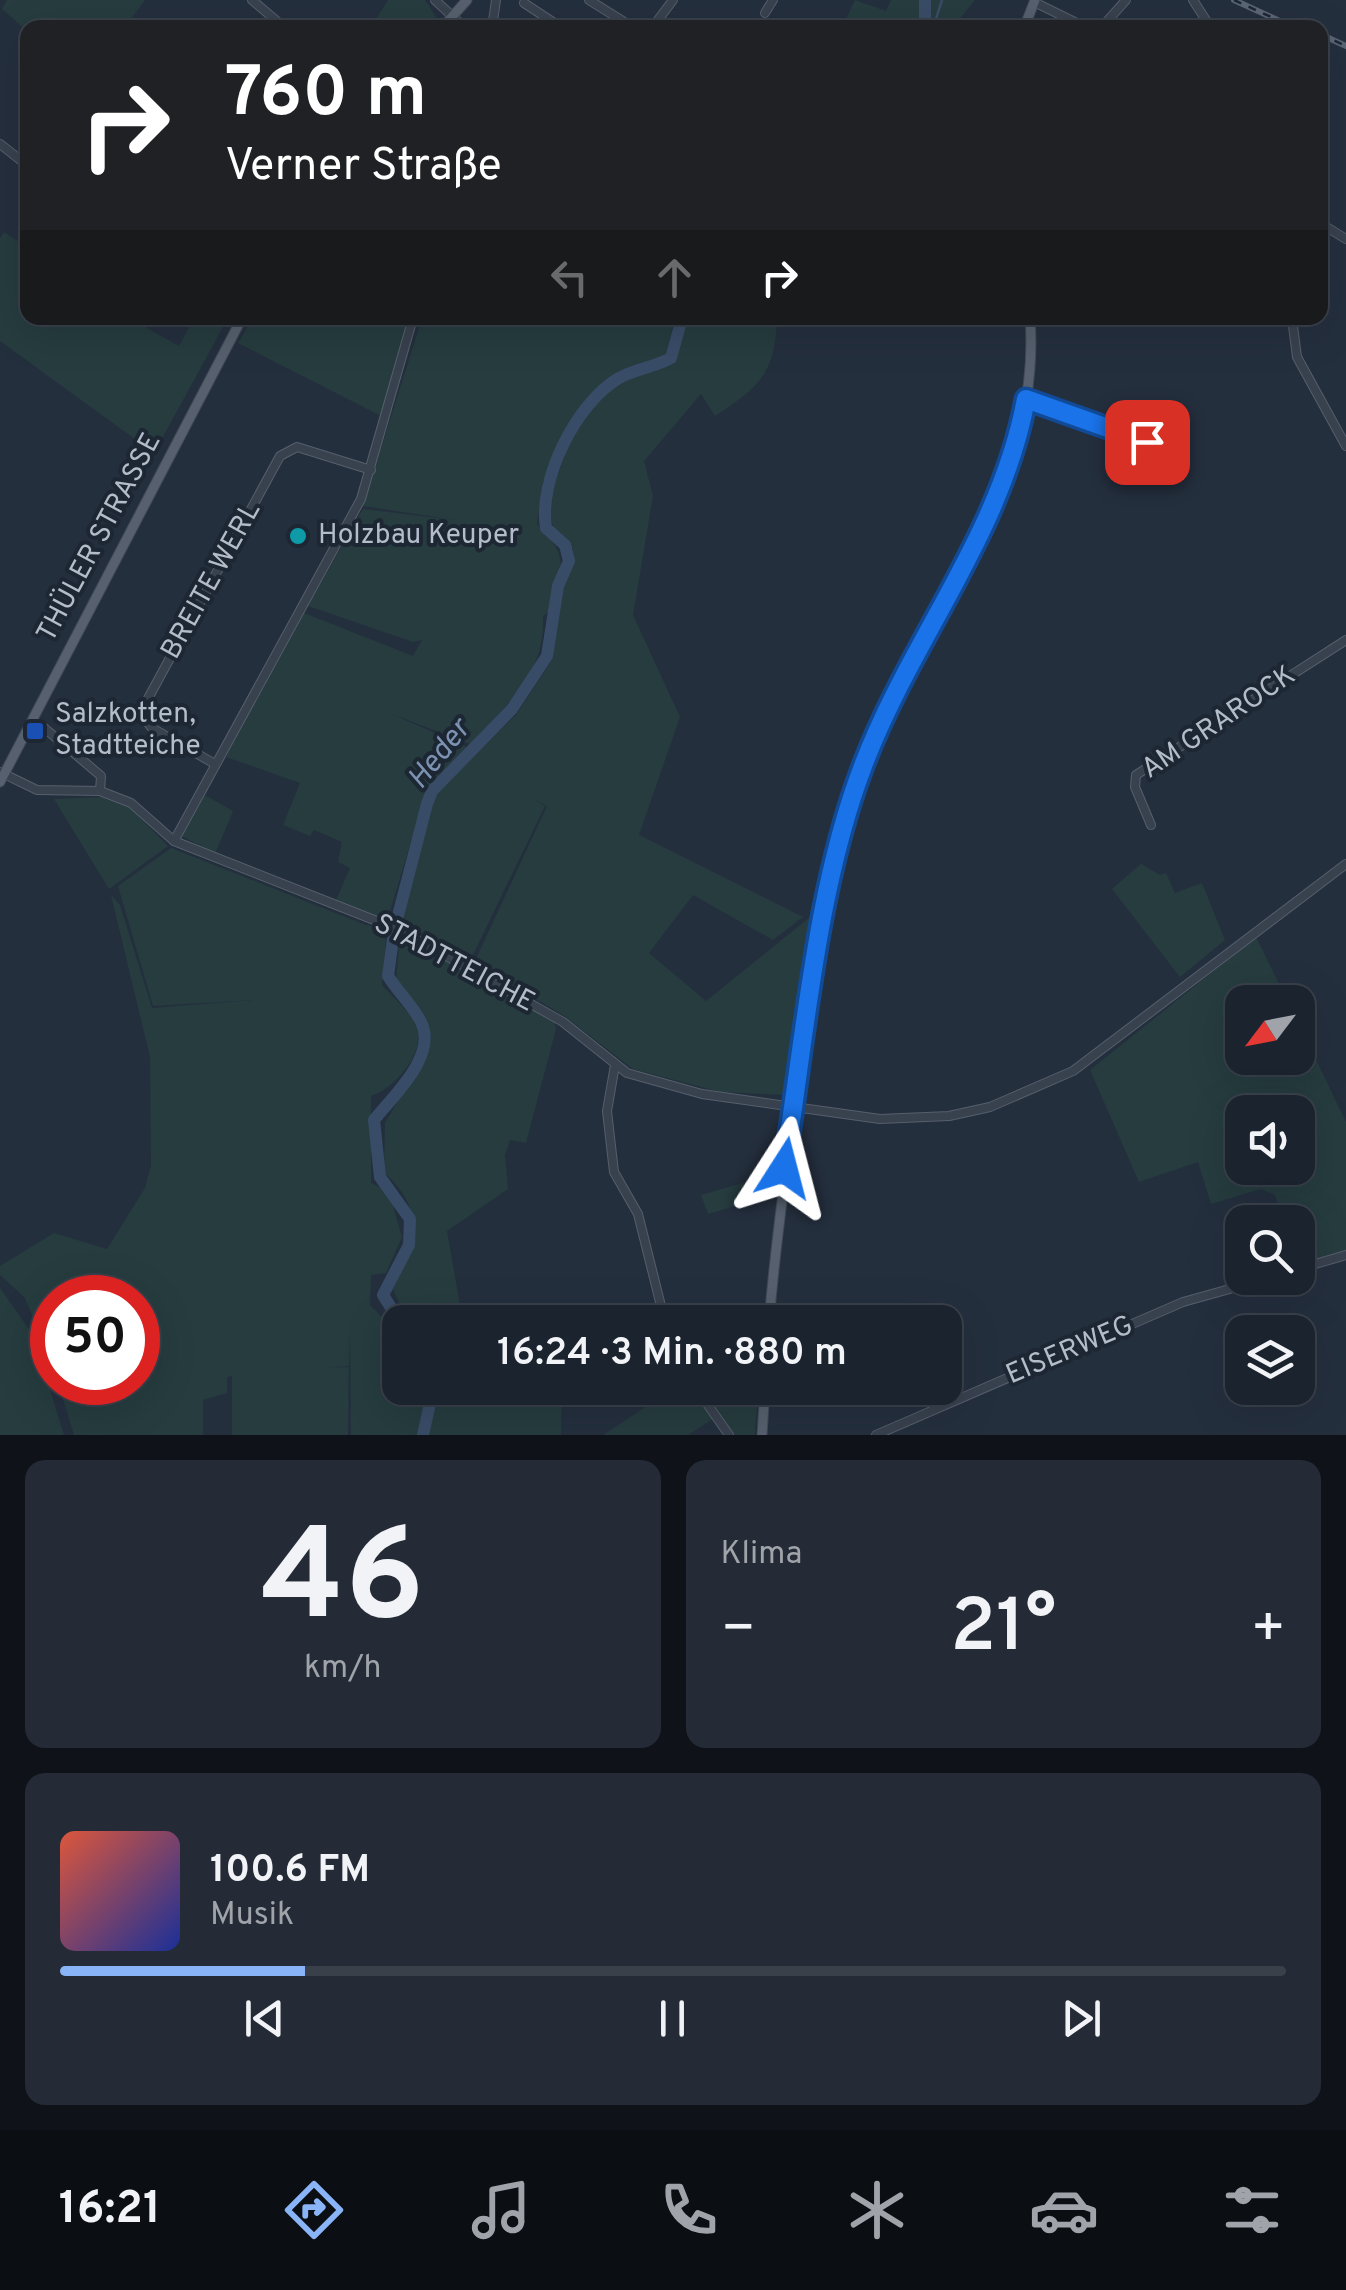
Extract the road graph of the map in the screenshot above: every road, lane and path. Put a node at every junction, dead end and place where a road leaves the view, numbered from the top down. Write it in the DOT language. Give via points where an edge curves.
graph roads {
  1 [pos="252,0"];
  2 [pos="435,0"];
  3 [pos="468,0"];
  4 [pos="588,0"];
  5 [pos="773,0"];
  6 [pos="1126,0"];
  7 [pos="1034,1"];
  8 [pos="524,3"];
  9 [pos="765,14"];
  10 [pos="452,16"];
  11 [pos="276,20"];
  12 [pos="449,20"];
  13 [pos="456,20"];
  14 [pos="550,20"];
  15 [pos="621,20"];
  16 [pos="1070,20"];
  17 [pos="1107,20"];
  18 [pos="0,144"];
  19 [pos="20,160"];
  20 [pos="238,325"];
  21 [pos="411,325"];
  22 [pos="1030,325"];
  23 [pos="1293,325"];
  24 [pos="1026,399"];
  25 [pos="1346,446"];
  26 [pos="1174,452"];
  27 [pos="371,470"];
  28 [pos="1346,640"];
  29 [pos="42,726"];
  30 [pos="215,764"];
  31 [pos="1,776"];
  32 [pos="100,792"];
  33 [pos="1151,825"];
  34 [pos="174,841"];
  35 [pos="1346,864"];
  36 [pos="614,1065"];
  37 [pos="794,1106"];
  38 [pos="1346,1255"];
  39 [pos="1315,1264"];
  40 [pos="1225,1290"];
  41 [pos="661,1305"];
  42 [pos="771,1305"];
  43 [pos="708,1405"];
  44 [pos="764,1405"];
  45 [pos="729,1435"];
  46 [pos="762,1435"];
  47 [pos="876,1435"];
  1 -- 11 [label="street"];
  2 -- 10 [label="street"];
  3 -- 10 [label="main road"];
  4 -- 15 [label="street"];
  5 -- 9 [label="street"];
  6 -- 17 [label="street"];
  7 -- 16 [label="street"];
  8 -- 14 [label="street"];
  10 -- 12 [label="main road"];
  10 -- 13 [label="street"];
  18 -- 19 [label="street"];
  20 -- 31 [label="main road, THÜLER STRASSE"];
  21 -- 27 [label="street"];
  22 -- 24 [label="main road"];
  23 -- 25 [label="street" via="1297,357"];
  24 -- 26 [label="street"];
  24 -- 37 [label="main road" via="1018,442 985,530 888,709 847,814"];
  27 -- 30 [label="street"];
  27 -- 30 [label="street, BREITE WERL" via="297,448 280,456 145,704 152,728"];
  28 -- 33 [label="street, AM GRAROCK" via="1136,774"];
  29 -- 32 [label="street" via="101,776"];
  30 -- 34 [label="street"];
  31 -- 32 [label="street, STADTTEICHE" via="36,790"];
  32 -- 34 [label="street, STADTTEICHE" via="131,803"];
  34 -- 36 [label="street, STADTTEICHE" via="402,931 563,1022"];
  35 -- 37 [label="street, STADTTEICHE" via="1092,1058 1033,1092 928,1118 880,1119"];
  36 -- 37 [label="street, STADTTEICHE" via="702,1094"];
  36 -- 41 [label="street" via="607,1111 614,1172 638,1214"];
  37 -- 42 [label="main road"];
  38 -- 39 [label="street"];
  40 -- 47 [label="street, EISERWEG" via="1183,1302"];
  43 -- 45 [label="street"];
  44 -- 46 [label="main road"];
}
